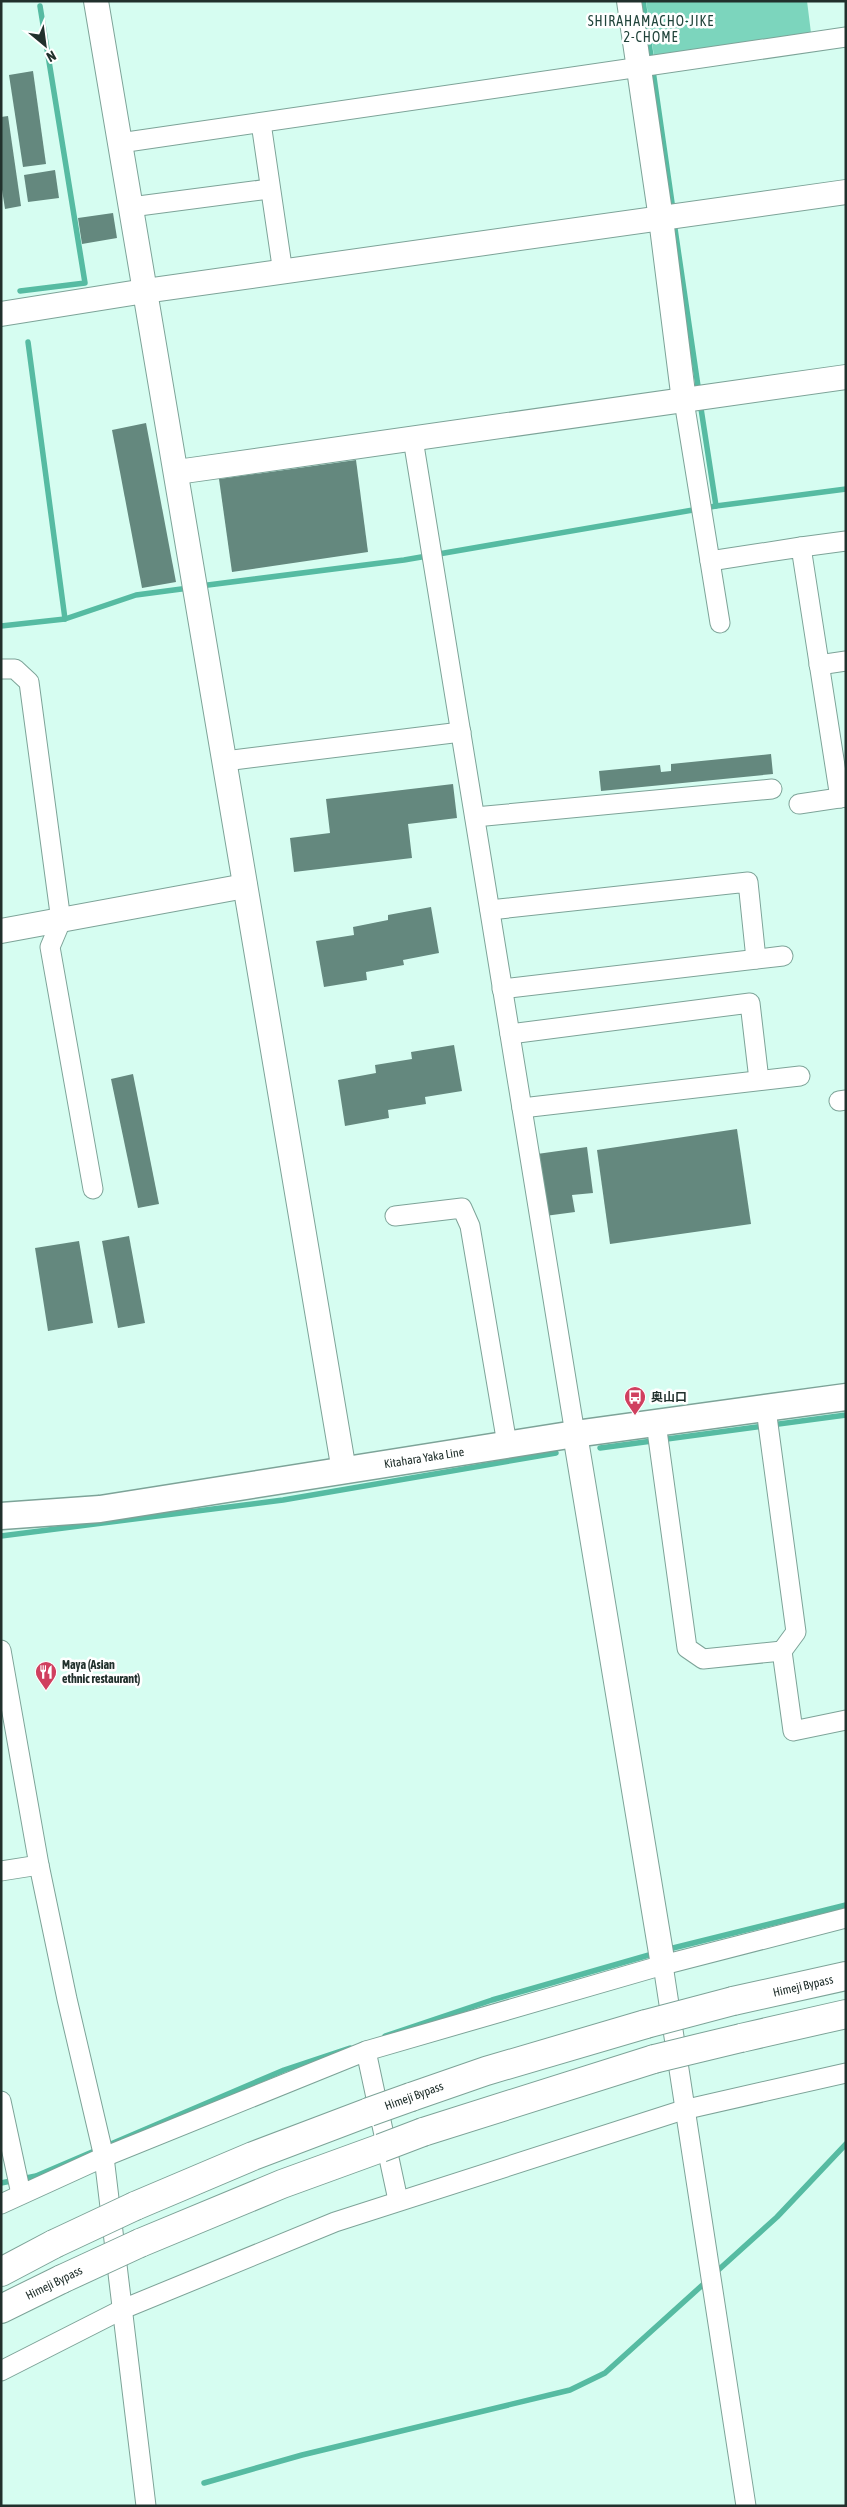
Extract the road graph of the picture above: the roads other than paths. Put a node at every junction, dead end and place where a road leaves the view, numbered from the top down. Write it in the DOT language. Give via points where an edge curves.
graph roads {
  1 [pos="97,1"];
  2 [pos="629,1"];
  3 [pos="846,38"];
  4 [pos="639,67"];
  5 [pos="261,123"];
  6 [pos="120,143"];
  7 [pos="269,189"];
  8 [pos="846,192"];
  9 [pos="131,208"];
  10 [pos="661,219"];
  11 [pos="283,273"];
  12 [pos="145,291"];
  13 [pos="1,314"];
  14 [pos="846,377"];
  15 [pos="684,401"];
  16 [pos="413,439"];
  17 [pos="177,472"];
  18 [pos="846,541"];
  19 [pos="801,547"];
  20 [pos="710,561"];
  21 [pos="720,623"];
  22 [pos="846,661"];
  23 [pos="819,665"];
  24 [pos="1,669"];
  25 [pos="460,732"];
  26 [pos="225,761"];
  27 [pos="772,788"];
  28 [pos="843,797"];
  29 [pos="799,804"];
  30 [pos="474,817"];
  31 [pos="245,886"];
  32 [pos="490,910"];
  33 [pos="61,921"];
  34 [pos="1,931"];
  35 [pos="783,956"];
  36 [pos="756,959"];
  37 [pos="502,988"];
  38 [pos="510,1034"];
  39 [pos="800,1076"];
  40 [pos="759,1080"];
  41 [pos="522,1108"];
  42 [pos="93,1189"];
  43 [pos="395,1216"];
  44 [pos="846,1397"];
  45 [pos="766,1409"];
  46 [pos="656,1423"];
  47 [pos="575,1434"];
  48 [pos="507,1444"];
  49 [pos="344,1471"];
  50 [pos="1,1516"];
  51 [pos="782,1651"];
  52 [pos="1,1652"];
  53 [pos="846,1720"];
  54 [pos="39,1865"];
  55 [pos="1,1871"];
  56 [pos="846,1918"];
  57 [pos="662,1965"];
  58 [pos="846,1976"];
  59 [pos="846,2014"];
  60 [pos="366,2051"];
  61 [pos="846,2073"];
  62 [pos="1,2101"];
  63 [pos="684,2110"];
  64 [pos="104,2156"];
  65 [pos="21,2194"];
  66 [pos="398,2200"];
  67 [pos="1,2204"];
  68 [pos="1,2272"];
  69 [pos="8,2307"];
  70 [pos="123,2309"];
  71 [pos="1,2371"];
  72 [pos="146,2506"];
  73 [pos="746,2506"];
  1 -- 6 [label="street"];
  2 -- 4 [label="street"];
  3 -- 4 [label="street"];
  4 -- 5 [label="street"];
  4 -- 10 [label="street"];
  5 -- 6 [label="street"];
  5 -- 7 [label="street"];
  6 -- 9 [label="street"];
  7 -- 9 [label="street"];
  7 -- 11 [label="street"];
  8 -- 10 [label="street"];
  9 -- 12 [label="street"];
  10 -- 11 [label="street"];
  10 -- 15 [label="street"];
  11 -- 12 [label="street"];
  12 -- 13 [label="street"];
  12 -- 17 [label="street"];
  14 -- 15 [label="street"];
  15 -- 16 [label="street"];
  15 -- 20 [label="street"];
  16 -- 17 [label="street"];
  16 -- 25 [label="street"];
  17 -- 26 [label="street"];
  18 -- 19 [label="street"];
  19 -- 20 [label="street"];
  19 -- 23 [label="street"];
  20 -- 21 [label="street"];
  22 -- 23 [label="street"];
  23 -- 28 [label="street"];
  24 -- 33 [label="street" via="14,668 29,682"];
  25 -- 26 [label="street"];
  25 -- 30 [label="street"];
  26 -- 31 [label="street"];
  27 -- 30 [label="street"];
  28 -- 29 [label="street"];
  30 -- 32 [label="street"];
  31 -- 33 [label="street"];
  31 -- 49 [label="street"];
  32 -- 36 [label="street" via="748,882"];
  32 -- 37 [label="street"];
  33 -- 34 [label="street"];
  33 -- 42 [label="street" via="50,947"];
  35 -- 36 [label="street"];
  36 -- 37 [label="street"];
  37 -- 38 [label="street"];
  38 -- 40 [label="street" via="750,1002"];
  38 -- 41 [label="street"];
  39 -- 40 [label="street"];
  40 -- 41 [label="street"];
  41 -- 47 [label="street"];
  43 -- 48 [label="street" via="462,1208 470,1226"];
  44 -- 45 [label="main road, Kitahara Yaka Line"];
  45 -- 46 [label="main road, Kitahara Yaka Line"];
  45 -- 51 [label="street" via="796,1632"];
  46 -- 47 [label="main road, Kitahara Yaka Line"];
  46 -- 51 [label="street" via="688,1648 703,1659"];
  47 -- 48 [label="main road, Kitahara Yaka Line"];
  47 -- 57 [label="street"];
  48 -- 49 [label="main road, Kitahara Yaka Line"];
  49 -- 50 [label="main road, Kitahara Yaka Line" via="100,1509"];
  51 -- 53 [label="street" via="793,1731"];
  52 -- 54 [label="street"];
  54 -- 55 [label="street"];
  54 -- 64 [label="street"];
  56 -- 57 [label="street"];
  57 -- 60 [label="street"];
  57 -- 63 [label="street"];
  58 -- 68 [label="highway, Himeji Bypass, bridge" via="646,2024 486,2071 411,2097 253,2156 135,2206"];
  59 -- 69 [label="highway, Himeji Bypass, bridge" via="654,2059 423,2132 282,2184 140,2243"];
  60 -- 64 [label="street"];
  60 -- 66 [label="street"];
  61 -- 63 [label="street"];
  62 -- 65 [label="street"];
  63 -- 66 [label="street"];
  63 -- 73 [label="street"];
  64 -- 65 [label="street"];
  64 -- 70 [label="street"];
  65 -- 67 [label="street"];
  66 -- 70 [label="street" via="335,2222"];
  70 -- 71 [label="street"];
  70 -- 72 [label="street"];
}
